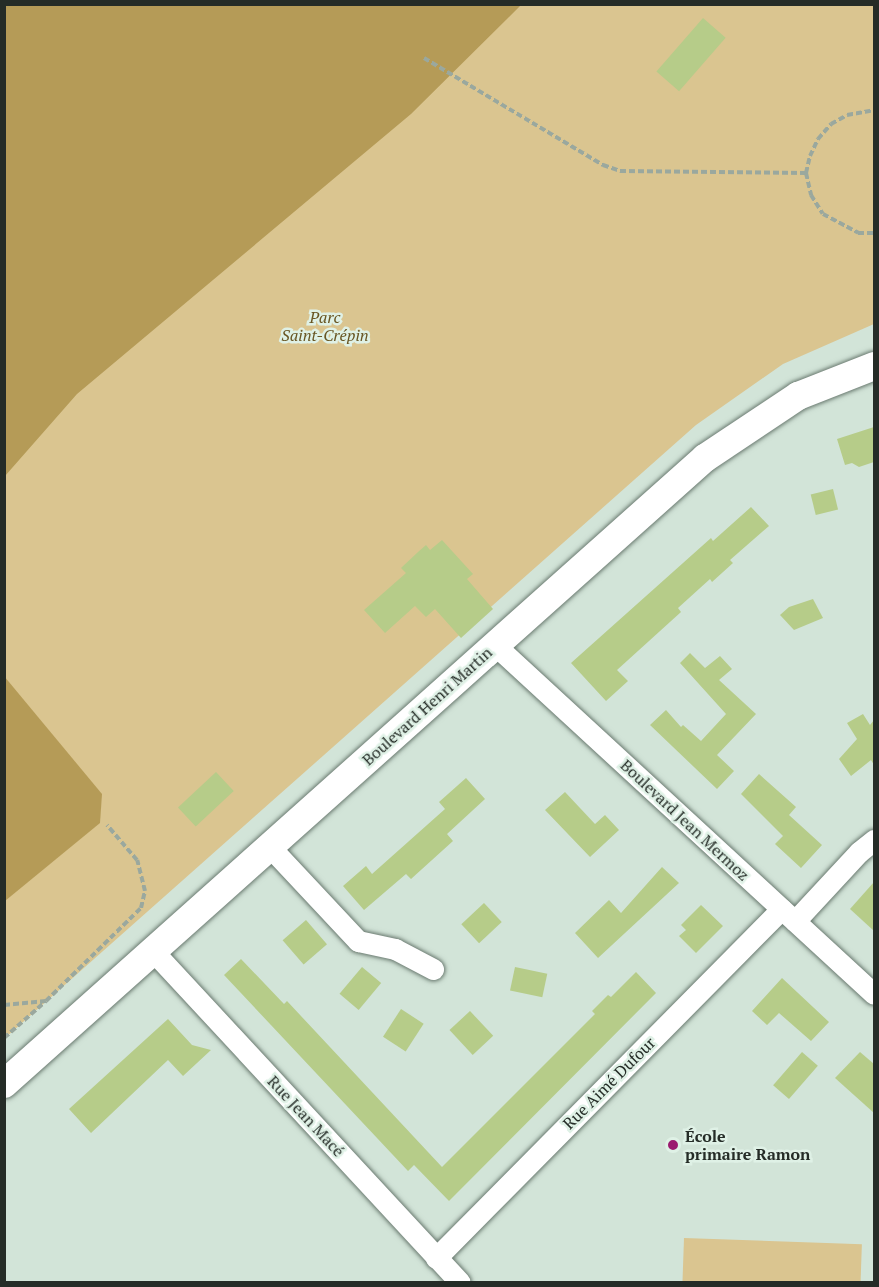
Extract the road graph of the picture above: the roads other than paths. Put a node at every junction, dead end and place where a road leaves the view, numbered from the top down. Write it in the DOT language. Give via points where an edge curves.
graph roads {
  1 [pos="874,366"];
  2 [pos="495,645"];
  3 [pos="874,840"];
  4 [pos="270,847"];
  5 [pos="788,915"];
  6 [pos="153,951"];
  7 [pos="433,969"];
  8 [pos="874,994"];
  9 [pos="4,1084"];
  10 [pos="436,1258"];
  11 [pos="459,1282"];
  1 -- 2 [label="street, Boulevard Henri Martin" via="798,396 705,458"];
  2 -- 4 [label="street, Boulevard Henri Martin"];
  2 -- 5 [label="street, Boulevard Jean Mermoz"];
  3 -- 5 [label="street, Rue Aimé Dufour"];
  4 -- 6 [label="street, Boulevard Henri Martin"];
  4 -- 7 [label="street" via="358,941 395,949"];
  5 -- 8 [label="street, Boulevard Jean Mermoz"];
  5 -- 10 [label="street, Rue Aimé Dufour"];
  6 -- 9 [label="street, Boulevard Henri Martin"];
  6 -- 10 [label="street, Rue Jean Macé"];
  10 -- 11 [label="street, Rue Jean Macé"];
}
